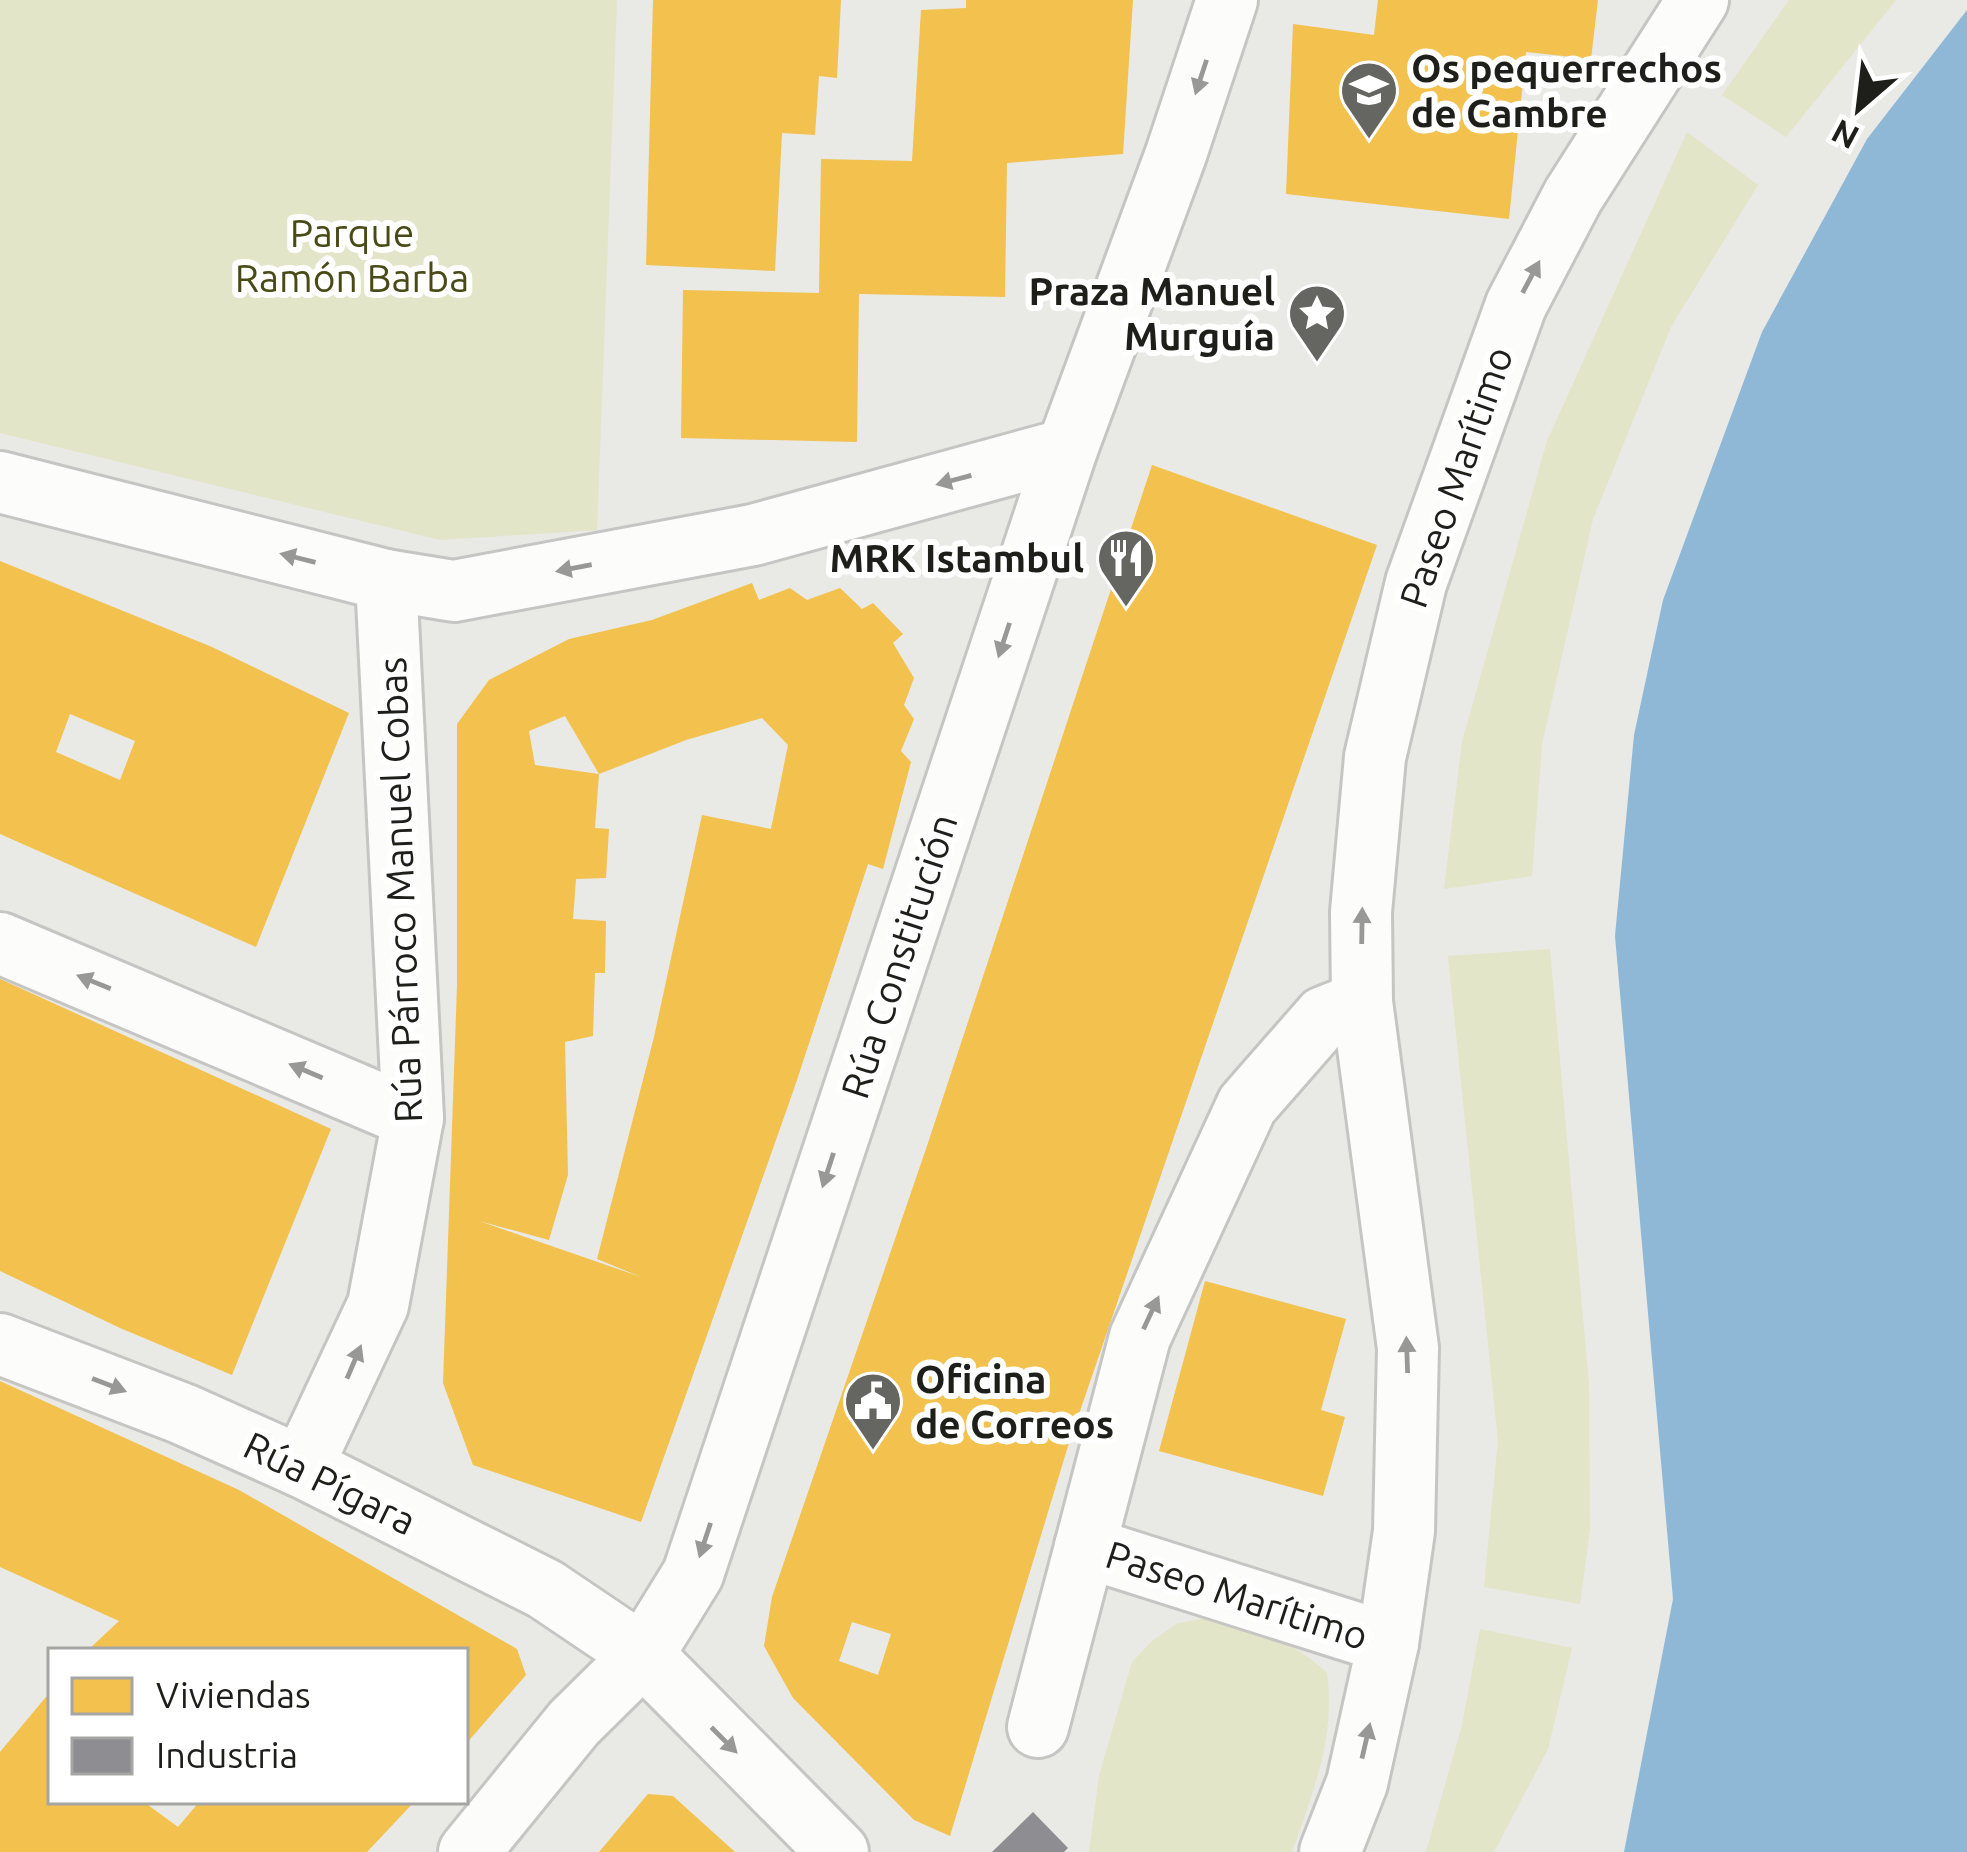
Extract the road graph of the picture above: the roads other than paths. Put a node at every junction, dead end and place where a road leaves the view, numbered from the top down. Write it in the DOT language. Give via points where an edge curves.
graph roads {
  1 [pos="1227,0"];
  2 [pos="1697,0"];
  3 [pos="1067,449"];
  4 [pos="0,482"];
  5 [pos="386,580"];
  6 [pos="0,943"];
  7 [pos="1361,1002"];
  8 [pos="413,1118"];
  9 [pos="0,1344"];
  10 [pos="302,1467"];
  11 [pos="1085,1547"];
  12 [pos="1388,1643"];
  13 [pos="643,1655"];
  14 [pos="1038,1727"];
  15 [pos="469,1852"];
  16 [pos="838,1852"];
  17 [pos="1330,1852"];
  1 -- 3 [label="street, Rúa Constitución, one-way"];
  7 -- 2 [label="street, Paseo Marítimo, one-way" via="1375,757 1416,583 1516,305 1573,196"];
  3 -- 5 [label="street, one-way" via="753,535 454,591"];
  3 -- 13 [label="street, Rúa Constitución, one-way" via="693,1574"];
  5 -- 4 [label="street, one-way"];
  5 -- 8 [label="street, Rúa Párroco Manuel Cobas"];
  8 -- 6 [label="street, one-way"];
  11 -- 7 [label="street, Paseo Marítimo, one-way" via="1140,1336 1247,1105 1324,1017"];
  12 -- 7 [label="street, Paseo Marítimo, one-way" via="1405,1531 1408,1348"];
  10 -- 8 [label="street, Rúa Párroco Manuel Cobas, one-way" via="378,1305"];
  9 -- 10 [label="street, Rúa Pígara, one-way"];
  10 -- 13 [label="street, Rúa Pígara" via="545,1589"];
  11 -- 12 [label="street, Paseo Marítimo"];
  11 -- 14 [label="street, Paseo Marítimo"];
  17 -- 12 [label="street, Paseo Marítimo, one-way" via="1357,1783"];
  13 -- 15 [label="street, Rúa Constitución" via="574,1723"];
  13 -- 16 [label="street, Rúa Pígara, one-way"];
}
